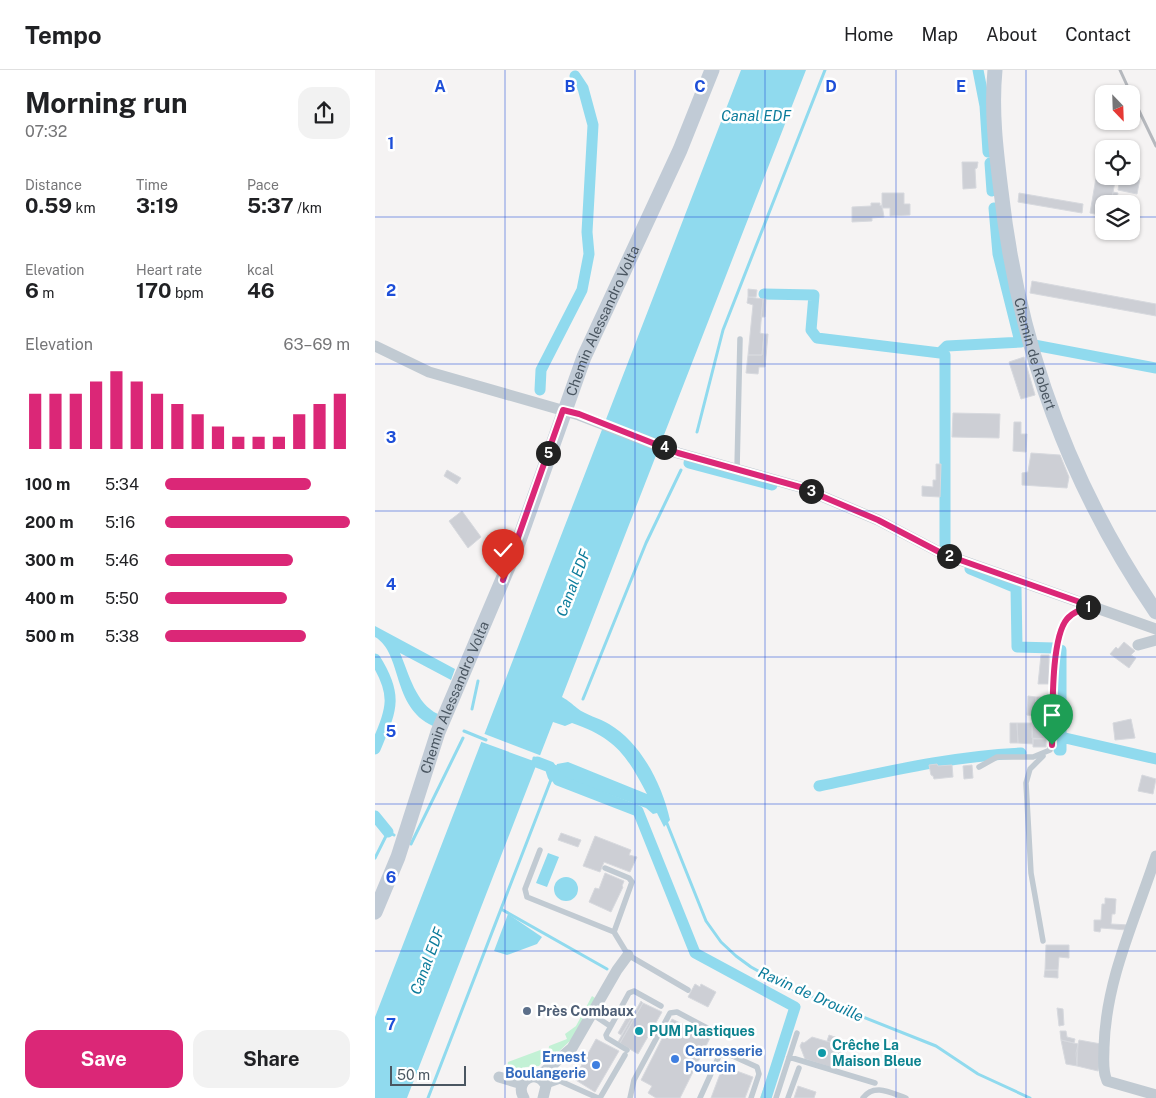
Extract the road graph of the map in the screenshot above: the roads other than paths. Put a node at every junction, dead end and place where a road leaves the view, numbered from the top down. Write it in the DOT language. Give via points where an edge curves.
graph roads {
  1 [pos="711,70"];
  2 [pos="995,70"];
  3 [pos="740,339"];
  4 [pos="375,346"];
  5 [pos="563,410"];
  6 [pos="737,469"];
  7 [pos="1091,606"];
  8 [pos="1156,612"];
  9 [pos="1156,629"];
  10 [pos="1156,640"];
  11 [pos="1138,645"];
  12 [pos="1047,752"];
  13 [pos="979,767"];
  14 [pos="541,850"];
  15 [pos="1156,856"];
  16 [pos="605,868"];
  17 [pos="375,912"];
  18 [pos="614,932"];
  19 [pos="1043,942"];
  20 [pos="628,956"];
  21 [pos="688,990"];
  22 [pos="661,1006"];
  23 [pos="592,1014"];
  24 [pos="610,1026"];
  25 [pos="709,1028"];
  26 [pos="797,1033"];
  27 [pos="789,1057"];
  28 [pos="799,1068"];
  29 [pos="499,1077"];
  30 [pos="875,1083"];
  31 [pos="522,1084"];
  32 [pos="546,1090"];
  33 [pos="1156,1094"];
  34 [pos="776,1096"];
  35 [pos="524,1098"];
  36 [pos="599,1098"];
  37 [pos="630,1098"];
  38 [pos="700,1098"];
  39 [pos="751,1098"];
  40 [pos="787,1098"];
  41 [pos="863,1098"];
  42 [pos="906,1098"];
  1 -- 5 [label="main road, Chemin Alessandro Volta" via="680,150 584,357"];
  2 -- 8 [label="main road, Chemin de Robert" via="995,130 1008,252 1026,329 1059,432 1082,487 1127,569"];
  3 -- 6 [label="lane"];
  4 -- 5 [label="street" via="429,372"];
  5 -- 6 [label="street" via="678,453"];
  5 -- 17 [label="main road, Chemin Alessandro Volta" via="517,546 438,732 398,857"];
  6 -- 7 [label="street" via="800,487 871,517 943,554"];
  7 -- 9 [label="street"];
  7 -- 12 [label="lane" via="1072,614 1059,633 1052,745"];
  10 -- 11 [label="street"];
  12 -- 13 [label="lane" via="1033,757 997,757"];
  12 -- 19 [label="lane" via="1030,769 1026,783 1030,864"];
  14 -- 18 [label="lane" via="525,889 527,897"];
  15 -- 33 [label="street" via="1114,974 1105,1026 1103,1070 1107,1081"];
  16 -- 18 [label="lane" via="632,882"];
  18 -- 20 [label="lane"];
  20 -- 21 [label="lane"];
  20 -- 23 [label="street" via="596,994"];
  22 -- 24 [label="lane" via="631,991"];
  23 -- 24 [label="lane"];
  23 -- 32 [label="street"];
  24 -- 36 [label="lane" via="606,1036 626,1052"];
  25 -- 37 [label="lane" via="677,1012 670,1013 634,1080"];
  26 -- 27 [label="lane"];
  27 -- 30 [label="lane"];
  27 -- 34 [label="lane"];
  28 -- 40 [label="lane"];
  29 -- 31 [label="street"];
  31 -- 32 [label="street" via="527,1078"];
  31 -- 35 [label="street"];
  32 -- 36 [label="lane" via="561,1081"];
  34 -- 40 [label="lane"];
  38 -- 39 [label="lane" via="719,1056 726,1053 757,1067 759,1074"];
  41 -- 42 [label="lane" via="868,1091 875,1090"];
}
